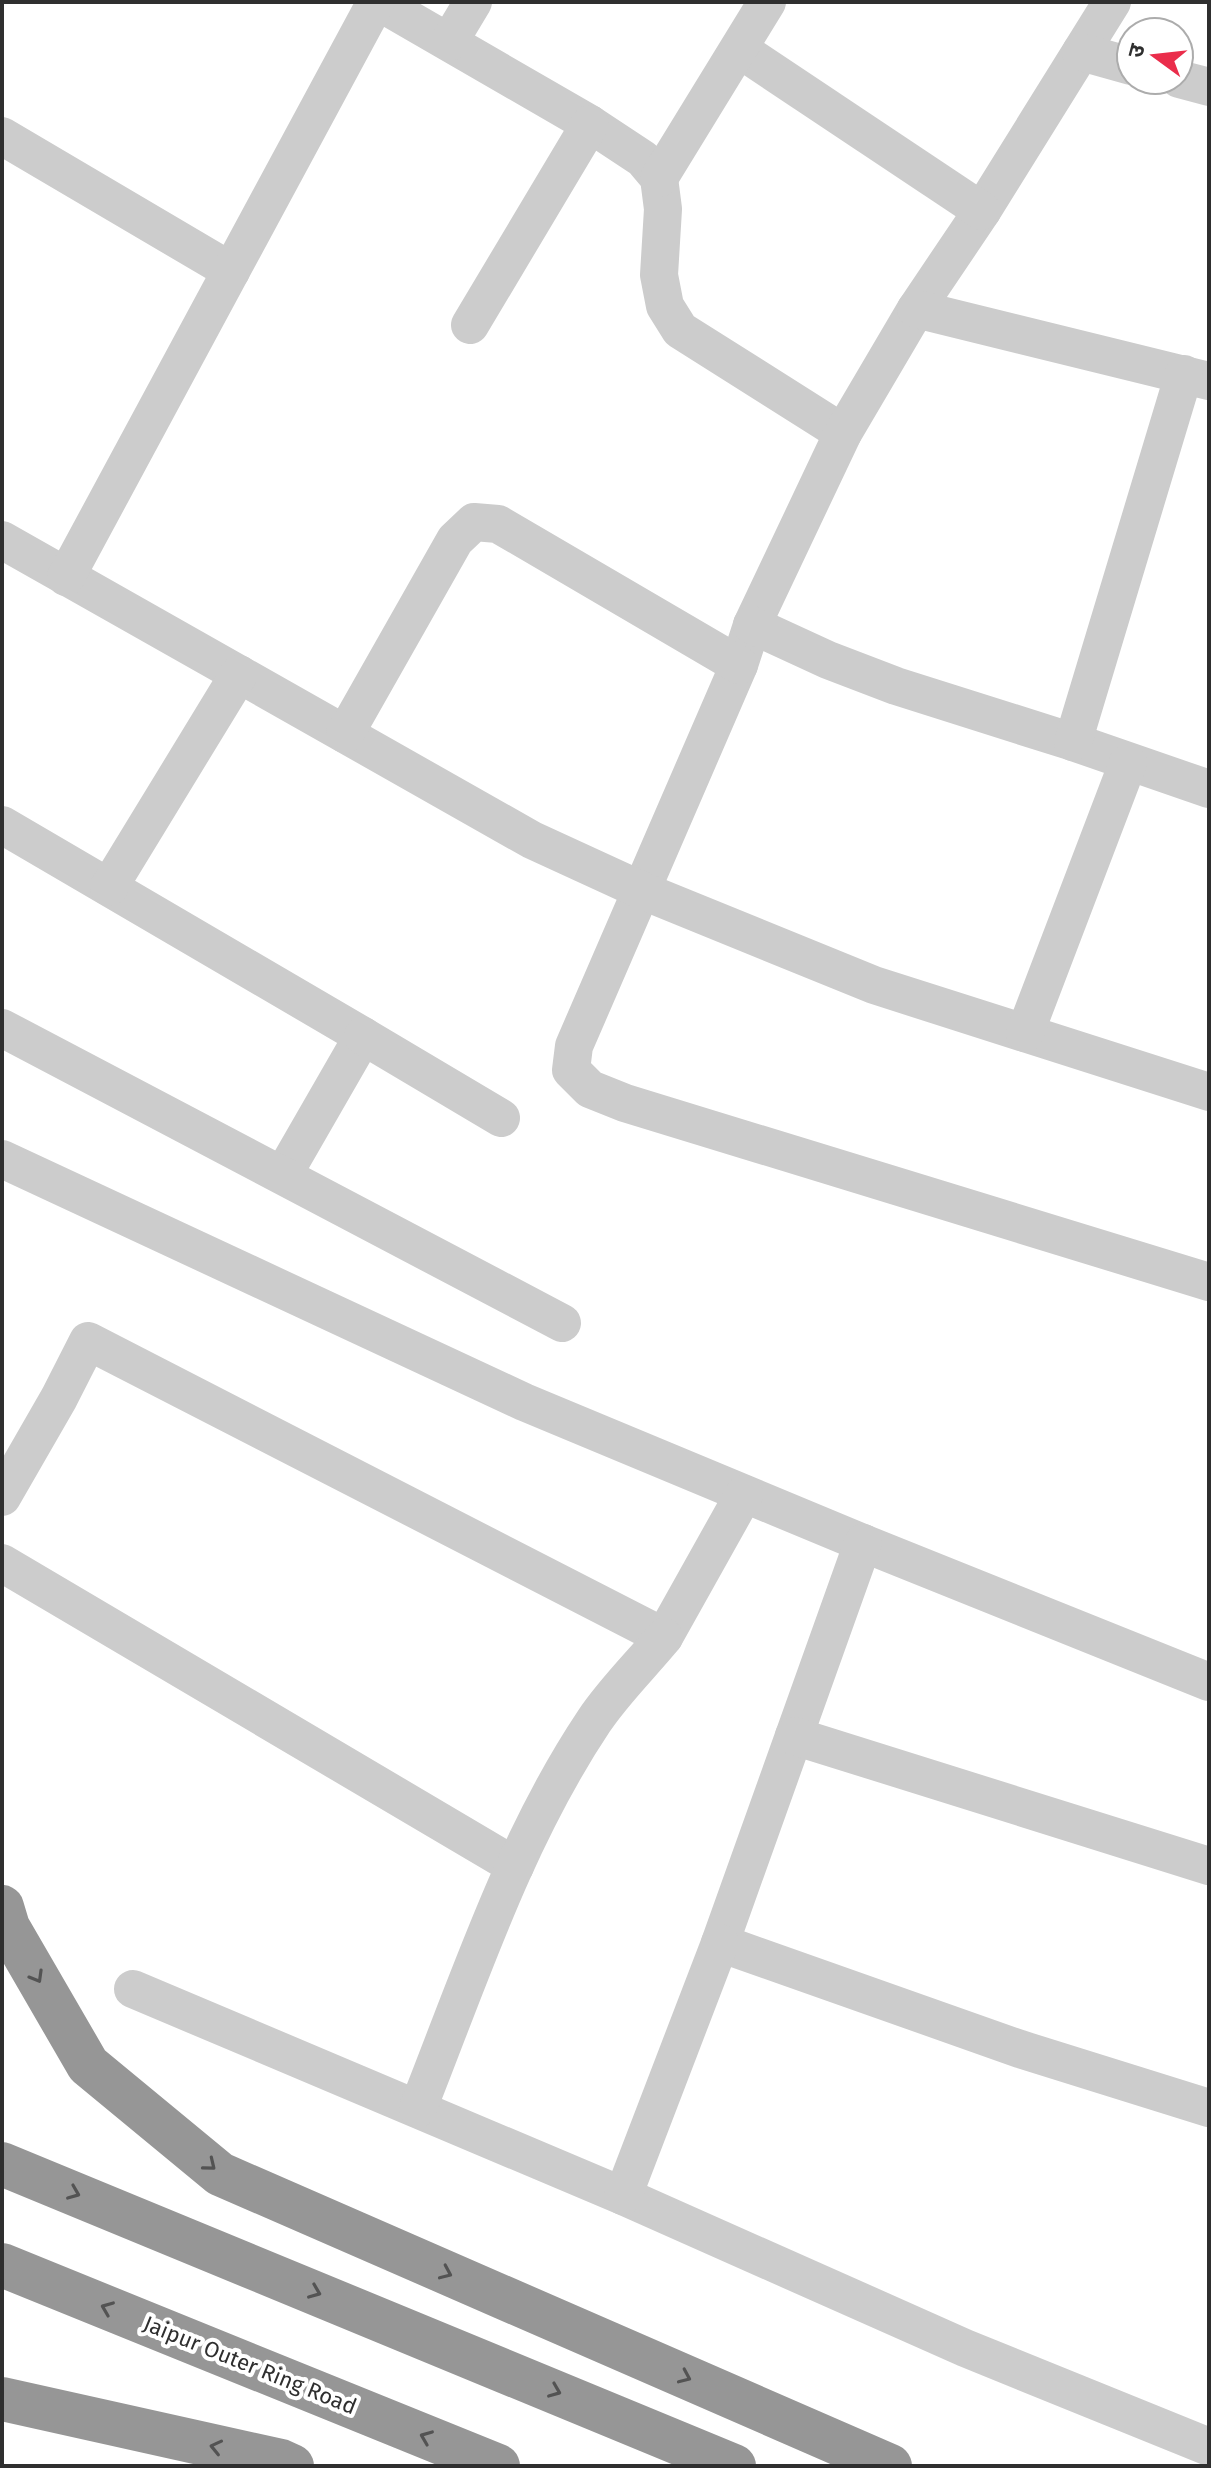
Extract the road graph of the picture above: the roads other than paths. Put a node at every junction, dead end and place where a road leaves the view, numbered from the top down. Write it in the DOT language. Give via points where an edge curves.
graph roads {
  1 [pos="377,2"];
  2 [pos="473,2"];
  3 [pos="767,2"];
  4 [pos="1112,2"];
  5 [pos="449,42"];
  6 [pos="739,49"];
  7 [pos="1081,52"];
  8 [pos="1115,62"];
  9 [pos="590,124"];
  10 [pos="2,136"];
  11 [pos="659,178"];
  12 [pos="982,211"];
  13 [pos="231,271"];
  14 [pos="916,309"];
  15 [pos="470,325"];
  16 [pos="1197,377"];
  17 [pos="843,433"];
  18 [pos="2,540"];
  19 [pos="66,577"];
  20 [pos="752,625"];
  21 [pos="739,665"];
  22 [pos="239,674"];
  23 [pos="345,734"];
  24 [pos="1073,742"];
  25 [pos="1128,763"];
  26 [pos="1209,789"];
  27 [pos="2,825"];
  28 [pos="109,887"];
  29 [pos="643,891"];
  30 [pos="2,1028"];
  31 [pos="1025,1033"];
  32 [pos="363,1036"];
  33 [pos="1209,1092"];
  34 [pos="501,1118"];
  35 [pos="2,1159"];
  36 [pos="283,1175"];
  37 [pos="1209,1282"];
  38 [pos="562,1323"];
  39 [pos="744,1494"];
  40 [pos="2,1497"];
  41 [pos="863,1543"];
  42 [pos="2,1563"];
  43 [pos="664,1637"];
  44 [pos="1209,1682"];
  45 [pos="794,1736"];
  46 [pos="515,1866"];
  47 [pos="1209,1866"];
  48 [pos="2,1907"];
  49 [pos="720,1943"];
  50 [pos="133,1989"];
  51 [pos="418,2108"];
  52 [pos="1209,2108"];
  53 [pos="2,2164"];
  54 [pos="623,2196"];
  55 [pos="2,2265"];
  56 [pos="2,2399"];
  57 [pos="1209,2447"];
  58 [pos="292,2466"];
  59 [pos="498,2466"];
  60 [pos="734,2466"];
  61 [pos="890,2466"];
  1 -- 5 [label="street"];
  1 -- 13 [label="street"];
  2 -- 5 [label="street"];
  3 -- 6 [label="street"];
  4 -- 7 [label="street"];
  5 -- 9 [label="street"];
  6 -- 11 [label="street"];
  6 -- 12 [label="street"];
  7 -- 8 [label="street"];
  7 -- 12 [label="street"];
  9 -- 11 [label="street" via="643,159"];
  9 -- 15 [label="street"];
  10 -- 13 [label="street"];
  11 -- 17 [label="street" via="659,275 665,306 680,330"];
  12 -- 14 [label="street"];
  13 -- 19 [label="street"];
  14 -- 16 [label="street"];
  14 -- 17 [label="street"];
  16 -- 24 [label="street"];
  17 -- 20 [label="street"];
  18 -- 19 [label="street"];
  19 -- 22 [label="street"];
  20 -- 21 [label="street"];
  20 -- 24 [label="street" via="896,686"];
  21 -- 23 [label="street" via="498,524 474,522 455,540"];
  21 -- 29 [label="street"];
  22 -- 23 [label="street"];
  22 -- 28 [label="street"];
  23 -- 29 [label="street" via="532,840"];
  24 -- 25 [label="street"];
  25 -- 26 [label="street"];
  25 -- 31 [label="street"];
  27 -- 28 [label="street"];
  28 -- 32 [label="street"];
  29 -- 31 [label="street" via="874,985"];
  29 -- 37 [label="street" via="574,1046 571,1070 590,1089"];
  30 -- 36 [label="street"];
  31 -- 33 [label="street"];
  32 -- 34 [label="street"];
  32 -- 36 [label="street"];
  35 -- 39 [label="street" via="524,1402"];
  36 -- 38 [label="street"];
  39 -- 41 [label="street"];
  39 -- 43 [label="street"];
  40 -- 43 [label="street" via="88,1341"];
  41 -- 44 [label="street"];
  41 -- 45 [label="street"];
  42 -- 46 [label="street"];
  43 -- 46 [label="street" via="595,1719"];
  45 -- 47 [label="street"];
  45 -- 49 [label="street"];
  46 -- 51 [label="street"];
  48 -- 61 [label="highway, one-way" via="8,1927 88,2065 220,2174"];
  49 -- 52 [label="street" via="1020,2049"];
  49 -- 54 [label="street"];
  50 -- 51 [label="street"];
  51 -- 54 [label="street"];
  53 -- 60 [label="highway, one-way"];
  54 -- 57 [label="street" via="965,2348"];
  59 -- 55 [label="highway, Jaipur Outer Ring Road, one-way"];
  58 -- 56 [label="highway, one-way"];
}
